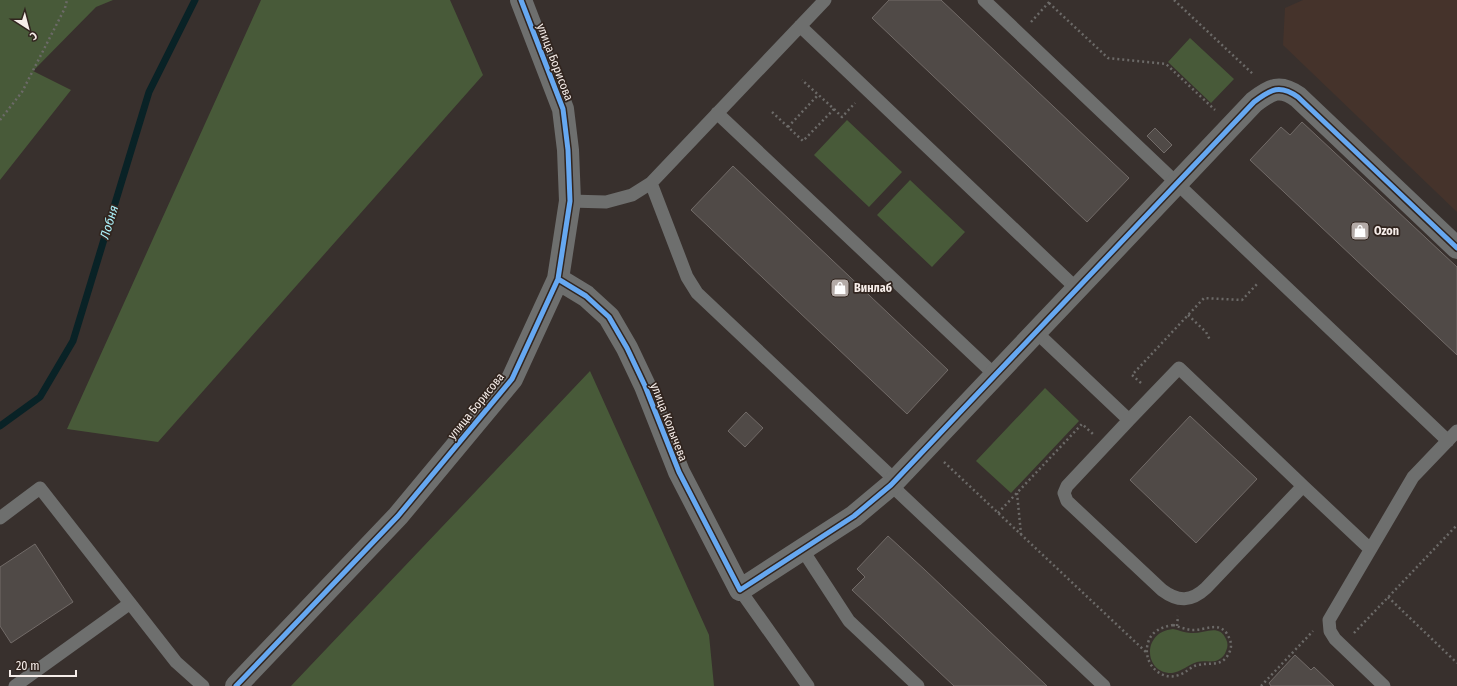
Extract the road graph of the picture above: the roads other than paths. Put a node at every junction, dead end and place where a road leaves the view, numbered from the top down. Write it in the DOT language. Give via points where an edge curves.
graph roads {
  1 [pos="521,0"];
  2 [pos="825,0"];
  3 [pos="984,0"];
  4 [pos="800,26"];
  5 [pos="717,113"];
  6 [pos="651,183"];
  7 [pos="1177,183"];
  8 [pos="570,201"];
  9 [pos="1457,248"];
  10 [pos="558,279"];
  11 [pos="1077,289"];
  12 [pos="1036,332"];
  13 [pos="995,376"];
  14 [pos="1129,420"];
  15 [pos="1453,438"];
  16 [pos="893,483"];
  17 [pos="1303,486"];
  18 [pos="0,518"];
  19 [pos="802,549"];
  20 [pos="1370,550"];
  21 [pos="740,590"];
  22 [pos="129,604"];
  23 [pos="15,686"];
  24 [pos="203,686"];
  25 [pos="236,686"];
  26 [pos="808,686"];
  27 [pos="918,686"];
  28 [pos="1104,686"];
  29 [pos="1384,686"];
  1 -- 8 [label="street, улица Борисова" via="563,109"];
  2 -- 4 [label="lane"];
  3 -- 7 [label="lane"];
  4 -- 5 [label="lane"];
  4 -- 11 [label="lane"];
  5 -- 6 [label="lane"];
  5 -- 13 [label="lane"];
  6 -- 8 [label="lane" via="632,195 606,202"];
  6 -- 16 [label="lane" via="687,277 697,293"];
  7 -- 9 [label="street" via="1254,102 1271,91 1288,90"];
  7 -- 11 [label="street"];
  7 -- 15 [label="lane" via="1269,271"];
  8 -- 10 [label="street, улица Борисова"];
  10 -- 21 [label="street, улица Колычева" via="586,296 609,317 645,386 679,472"];
  10 -- 25 [label="street, улица Борисова" via="512,379 398,516"];
  11 -- 12 [label="street"];
  12 -- 13 [label="street"];
  12 -- 14 [label="lane"];
  13 -- 16 [label="street"];
  14 -- 17 [label="lane" via="1179,368"];
  14 -- 17 [label="lane" via="1067,486 1064,493 1067,500 1162,590 1178,600 1189,599 1202,591"];
  15 -- 20 [label="lane" via="1413,477"];
  16 -- 19 [label="street" via="854,516"];
  16 -- 28 [label="lane"];
  17 -- 20 [label="lane"];
  18 -- 22 [label="lane" via="40,488"];
  19 -- 21 [label="street"];
  19 -- 27 [label="lane" via="850,621"];
  20 -- 29 [label="lane" via="1329,620 1330,631"];
  21 -- 26 [label="lane"];
  22 -- 23 [label="lane"];
  22 -- 24 [label="lane" via="176,662"];
}
